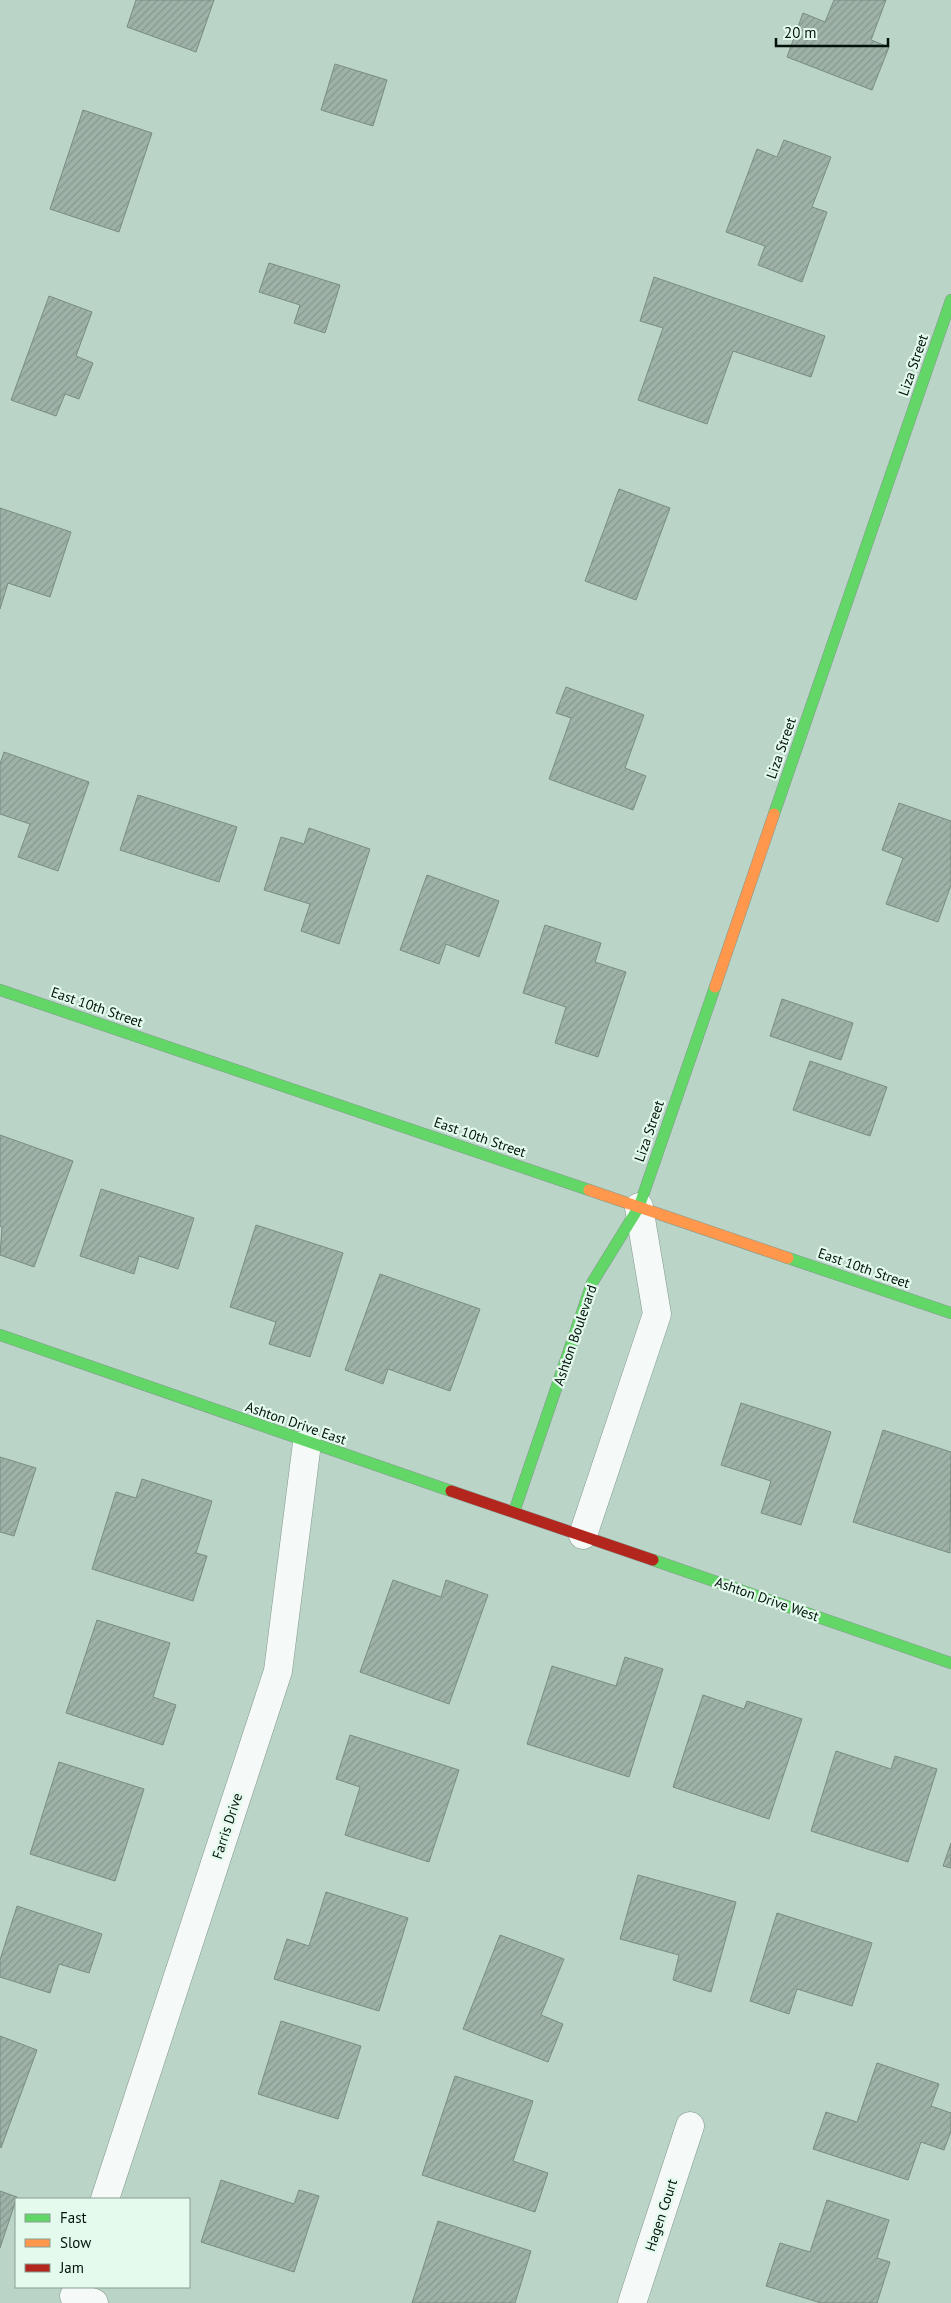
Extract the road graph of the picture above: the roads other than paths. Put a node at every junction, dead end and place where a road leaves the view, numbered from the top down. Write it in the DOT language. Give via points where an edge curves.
graph roads {
  1 [pos="951,300"];
  2 [pos="0,990"];
  3 [pos="639,1207"];
  4 [pos="951,1313"];
  5 [pos="0,1335"];
  6 [pos="307,1443"];
  7 [pos="514,1512"];
  8 [pos="583,1535"];
  9 [pos="951,1663"];
  10 [pos="690,2126"];
  11 [pos="105,2198"];
  12 [pos="632,2303"];
  1 -- 3 [label="street, Liza Street"];
  2 -- 3 [label="street, East 10th Street"];
  3 -- 4 [label="street, East 10th Street"];
  3 -- 7 [label="street, Ashton Boulevard" via="592,1283"];
  3 -- 8 [label="street" via="657,1314"];
  5 -- 6 [label="street, Ashton Drive East"];
  6 -- 7 [label="street, Ashton Drive East"];
  6 -- 11 [label="street, Farris Drive" via="278,1671"];
  7 -- 8 [label="street, Ashton Drive East"];
  8 -- 9 [label="street, Ashton Drive West"];
  10 -- 12 [label="street, Hagen Court"];
}
